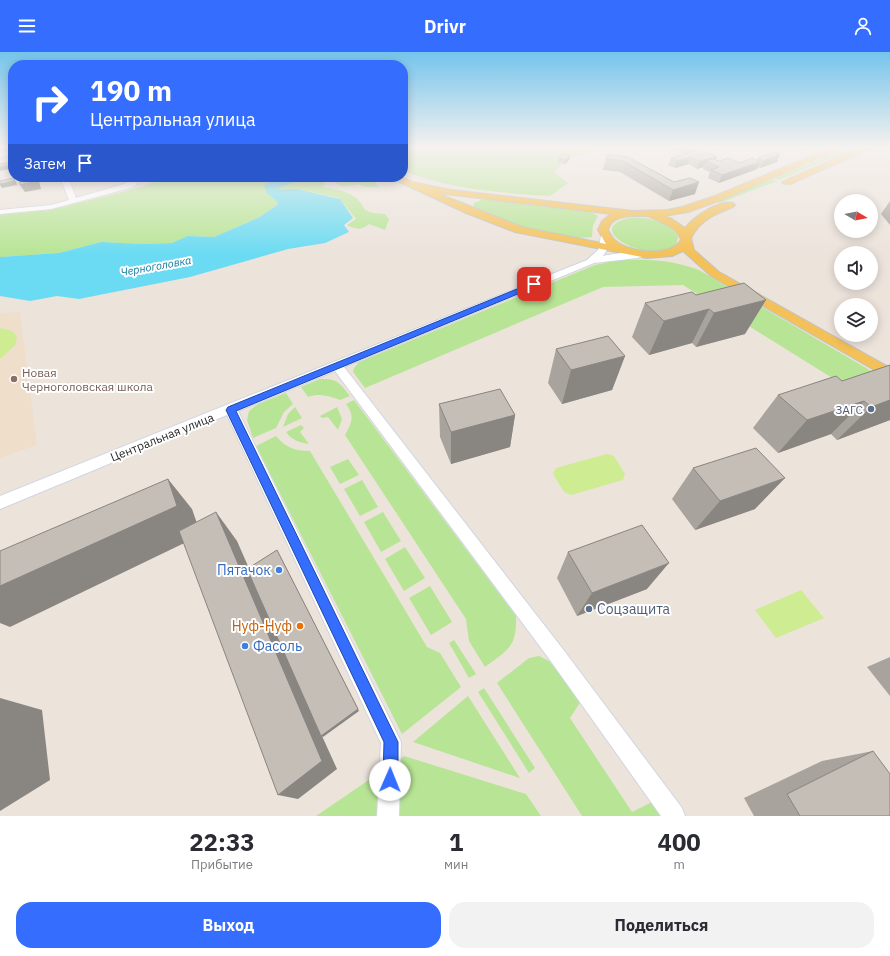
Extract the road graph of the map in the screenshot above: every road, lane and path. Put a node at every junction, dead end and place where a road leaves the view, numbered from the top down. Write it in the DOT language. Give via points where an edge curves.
graph roads {
  1 [pos="66,184"];
  2 [pos="123,184"];
  3 [pos="410,184"];
  4 [pos="756,184"];
  5 [pos="783,184"];
  6 [pos="778,186"];
  7 [pos="485,197"];
  8 [pos="73,201"];
  9 [pos="739,201"];
  10 [pos="470,211"];
  11 [pos="0,212"];
  12 [pos="638,214"];
  13 [pos="685,240"];
  14 [pos="605,241"];
  15 [pos="650,255"];
  16 [pos="590,262"];
  17 [pos="715,274"];
  18 [pos="337,366"];
  19 [pos="890,374"];
  20 [pos="231,410"];
  21 [pos="0,503"];
  22 [pos="388,816"];
  23 [pos="674,816"];
  1 -- 8 [label="street"];
  2 -- 8 [label="street"];
  3 -- 7 [label="main road"];
  3 -- 10 [label="main road"];
  4 -- 12 [label="main road" via="684,210"];
  5 -- 6 [label="main road"];
  7 -- 10 [label="main road" via="470,202"];
  7 -- 12 [label="main road"];
  8 -- 11 [label="street"];
  9 -- 13 [label="main road" via="698,220 691,226"];
  10 -- 14 [label="main road" via="519,230"];
  12 -- 13 [label="main road" via="660,218 674,224 684,233"];
  12 -- 14 [label="main road" via="614,216 608,220 603,230"];
  13 -- 15 [label="main road" via="678,250"];
  13 -- 17 [label="main road" via="689,251"];
  14 -- 15 [label="main road" via="635,253"];
  14 -- 16 [label="street" via="601,253"];
  15 -- 16 [label="street" via="619,256"];
  15 -- 17 [label="main road"];
  16 -- 18 [label="street, Центральная улица"];
  17 -- 19 [label="main road"];
  18 -- 20 [label="street, Центральная улица"];
  18 -- 23 [label="street" via="556,654"];
  20 -- 21 [label="street, Центральная улица"];
  20 -- 22 [label="street" via="391,742"];
}
